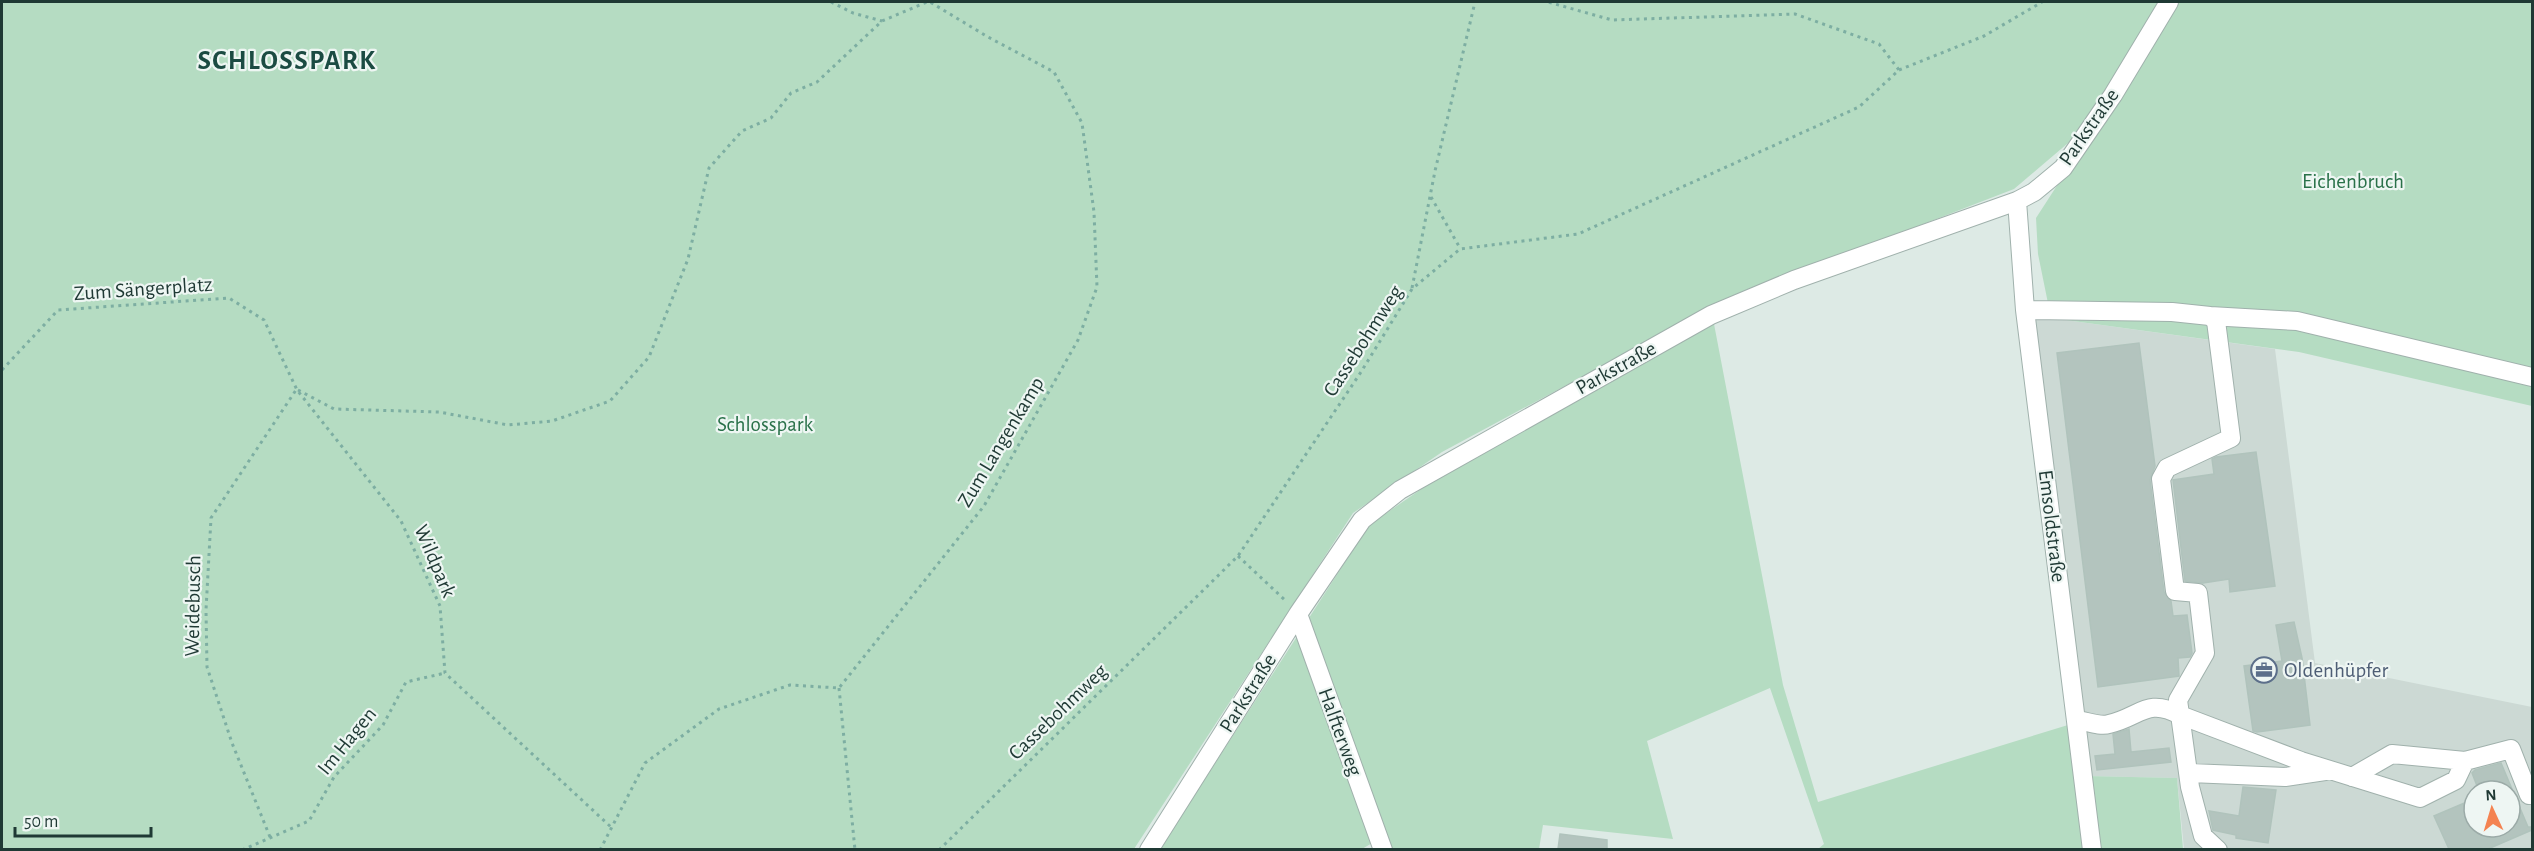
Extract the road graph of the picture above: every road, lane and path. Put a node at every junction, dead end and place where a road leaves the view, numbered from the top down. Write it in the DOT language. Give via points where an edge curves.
graph roads {
  1 [pos="831,2"];
  2 [pos="928,2"];
  3 [pos="1475,2"];
  4 [pos="1548,2"];
  5 [pos="2042,2"];
  6 [pos="2169,2"];
  7 [pos="882,21"];
  8 [pos="1899,70"];
  9 [pos="1430,195"];
  10 [pos="2017,201"];
  11 [pos="1460,249"];
  12 [pos="1412,289"];
  13 [pos="2025,310"];
  14 [pos="2210,316"];
  15 [pos="2,370"];
  16 [pos="2532,377"];
  17 [pos="297,390"];
  18 [pos="1238,556"];
  19 [pos="1298,614"];
  20 [pos="445,673"];
  21 [pos="839,688"];
  22 [pos="2180,715"];
  23 [pos="2077,720"];
  24 [pos="2465,761"];
  25 [pos="2331,770"];
  26 [pos="2190,773"];
  27 [pos="2352,777"];
  28 [pos="2529,795"];
  29 [pos="612,828"];
  30 [pos="270,837"];
  31 [pos="242,849"];
  32 [pos="600,849"];
  33 [pos="855,849"];
  34 [pos="939,849"];
  35 [pos="1149,849"];
  36 [pos="1383,849"];
  37 [pos="2092,849"];
  38 [pos="2218,849"];
  1 -- 7 [label="path"];
  2 -- 7 [label="path"];
  2 -- 21 [label="path, Zum Langenkamp" via="1054,72 1082,123 1094,212 1097,287 1078,340 984,506"];
  3 -- 9 [label="path"];
  4 -- 8 [label="path" via="1612,20 1795,14 1880,44"];
  5 -- 8 [label="path" via="1984,36"];
  6 -- 10 [label="street, Parkstraße" via="2063,168"];
  7 -- 17 [label="path" via="817,82 791,93 771,118 742,131 709,168 688,259 649,357 610,401 552,421 508,425 439,411 334,409"];
  8 -- 11 [label="path" via="1859,106 1578,234"];
  9 -- 11 [label="path"];
  9 -- 12 [label="path"];
  10 -- 13 [label="street, Emsoldstraße"];
  10 -- 19 [label="street, Parkstraße" via="1794,280 1711,315 1445,464 1400,490 1362,520"];
  11 -- 12 [label="path, Cassebohmweg"];
  12 -- 18 [label="path, Cassebohmweg"];
  13 -- 14 [label="street"];
  13 -- 23 [label="street, Emsoldstraße"];
  14 -- 16 [label="street" via="2297,321"];
  14 -- 22 [label="street" via="2218,328 2231,438 2167,468 2161,478 2175,591 2198,593 2205,652 2178,699"];
  15 -- 17 [label="path, Zum Sängerplatz" via="58,310 229,298 264,320"];
  17 -- 20 [label="path, Wildpark" via="401,521 440,606"];
  17 -- 30 [label="path, Weidebusch" via="211,518 207,667"];
  18 -- 19 [label="path"];
  18 -- 34 [label="path, Cassebohmweg"];
  19 -- 35 [label="street, Parkstraße"];
  19 -- 36 [label="street, Halfterweg"];
  20 -- 29 [label="path"];
  20 -- 30 [label="path, Im Hagen" via="406,682 383,725 334,777 309,821"];
  21 -- 29 [label="path" via="790,685 719,709 645,763"];
  21 -- 33 [label="path"];
  22 -- 23 [label="street" via="2164,706 2107,725"];
  22 -- 25 [label="street"];
  22 -- 26 [label="street"];
  23 -- 37 [label="street, Emsoldstraße"];
  24 -- 27 [label="street" via="2392,754"];
  24 -- 27 [label="street" via="2456,780 2420,798"];
  24 -- 28 [label="street" via="2511,749"];
  25 -- 26 [label="street" via="2285,777"];
  25 -- 27 [label="street"];
  26 -- 38 [label="street" via="2203,836"];
  29 -- 32 [label="path"];
  30 -- 31 [label="path, Im Hagen"];
}
